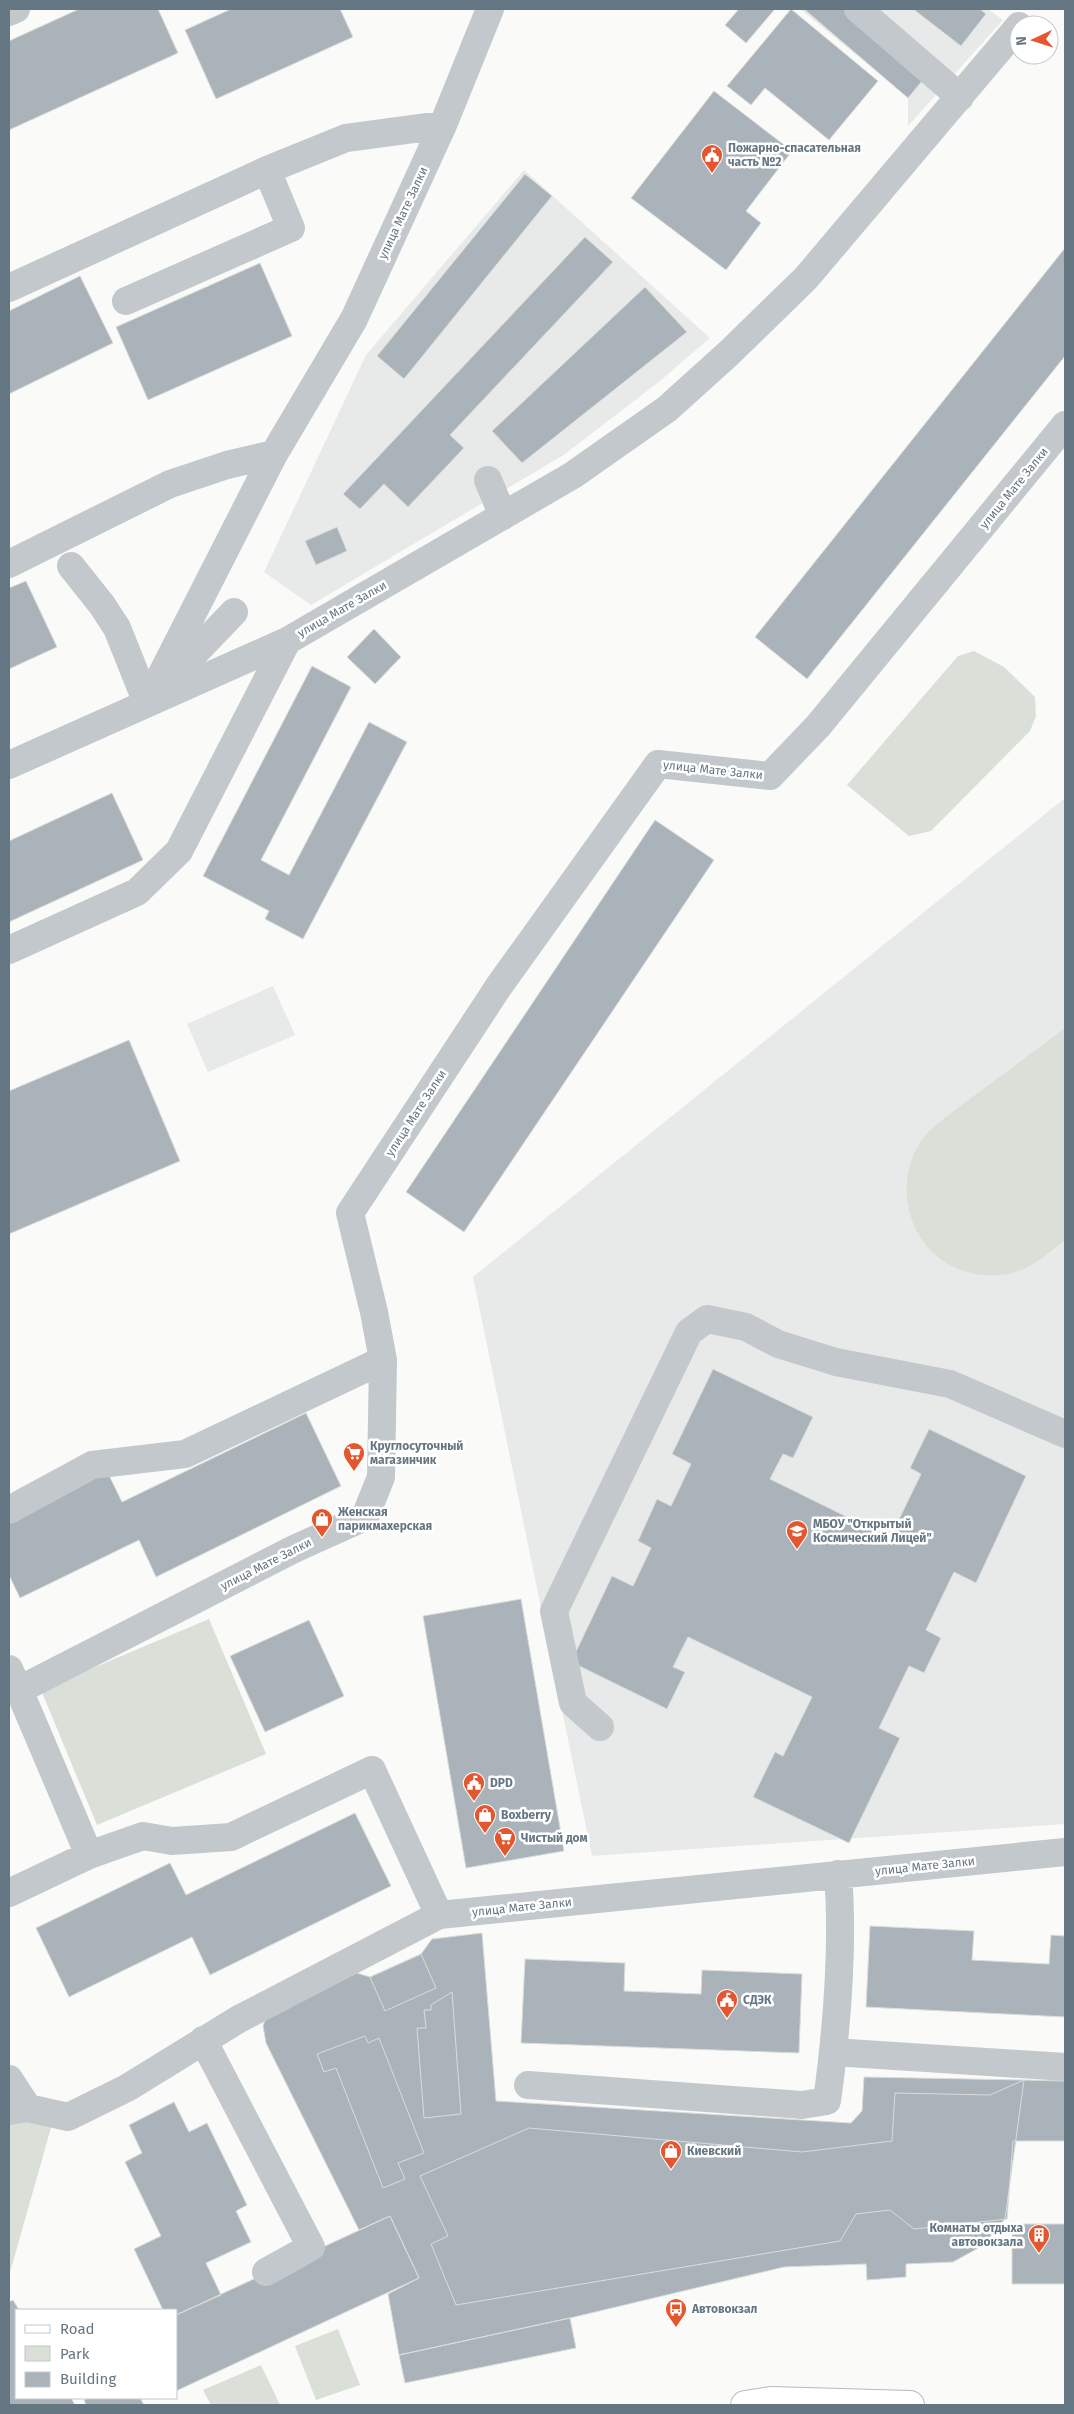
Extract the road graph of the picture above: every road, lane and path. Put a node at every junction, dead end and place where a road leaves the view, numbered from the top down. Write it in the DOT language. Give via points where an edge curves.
graph roads {
  1 [pos="16,9"];
  2 [pos="490,9"];
  3 [pos="858,9"];
  4 [pos="9,12"];
  5 [pos="1009,31"];
  6 [pos="960,97"];
  7 [pos="443,126"];
  8 [pos="267,170"];
  9 [pos="9,288"];
  10 [pos="126,300"];
  11 [pos="1065,425"];
  12 [pos="274,454"];
  13 [pos="488,480"];
  14 [pos="503,516"];
  15 [pos="9,564"];
  16 [pos="71,566"];
  17 [pos="234,612"];
  18 [pos="287,641"];
  19 [pos="147,703"];
  20 [pos="9,765"];
  21 [pos="9,950"];
  22 [pos="383,1360"];
  23 [pos="1065,1434"];
  24 [pos="9,1510"];
  25 [pos="14,1680"];
  26 [pos="600,1727"];
  27 [pos="1065,1852"];
  28 [pos="88,1855"];
  29 [pos="838,1874"];
  30 [pos="9,1893"];
  31 [pos="440,1915"];
  32 [pos="203,2040"];
  33 [pos="834,2052"];
  34 [pos="1065,2067"];
  35 [pos="9,2079"];
  36 [pos="528,2085"];
  37 [pos="18,2110"];
  38 [pos="266,2272"];
  39 [pos="762,2404"];
  40 [pos="910,2405"];
  1 -- 4 [label="street"];
  2 -- 7 [label="street, улица Мате Залки"];
  3 -- 6 [label="street"];
  5 -- 6 [label="street, улица Мате Залки"];
  6 -- 14 [label="street, улица Мате Залки" via="806,278 729,353 659,414 573,475"];
  7 -- 8 [label="street" via="346,138"];
  7 -- 12 [label="street, улица Мате Залки" via="354,319"];
  8 -- 9 [label="street"];
  8 -- 10 [label="street" via="291,228"];
  11 -- 22 [label="street, улица Мате Залки" via="818,726 770,776 658,764 499,986 350,1213"];
  12 -- 15 [label="street" via="227,464 170,484"];
  12 -- 19 [label="street, улица Мате Залки"];
  13 -- 14 [label="street"];
  14 -- 18 [label="street, улица Мате Залки"];
  16 -- 19 [label="street" via="118,628"];
  17 -- 19 [label="street"];
  18 -- 19 [label="street, улица Мате Залки"];
  18 -- 21 [label="street, улица Мате Залки" via="179,850 137,892"];
  19 -- 20 [label="street, улица Мате Залки"];
  22 -- 24 [label="street" via="185,1454 92,1465"];
  22 -- 25 [label="street, улица Мате Залки" via="381,1477 365,1517"];
  23 -- 26 [label="street" via="950,1384 836,1362 778,1344 746,1327 707,1319 689,1332 554,1611 573,1703"];
  25 -- 28 [label="street, улица Мате Залки"];
  27 -- 29 [label="street, улица Мате Залки"];
  28 -- 30 [label="street"];
  28 -- 31 [label="street" via="143,1836 172,1841 232,1836 372,1770"];
  29 -- 31 [label="street, улица Мате Залки"];
  29 -- 33 [label="street" via="841,1917"];
  31 -- 32 [label="street, улица Мате Залки"];
  32 -- 37 [label="street, улица Мате Залки" via="127,2088 68,2117"];
  32 -- 38 [label="street" via="312,2247"];
  33 -- 34 [label="street"];
  33 -- 36 [label="street" via="827,2101 802,2105"];
  35 -- 37 [label="street"];
  39 -- 40 [label="main road"];
}
